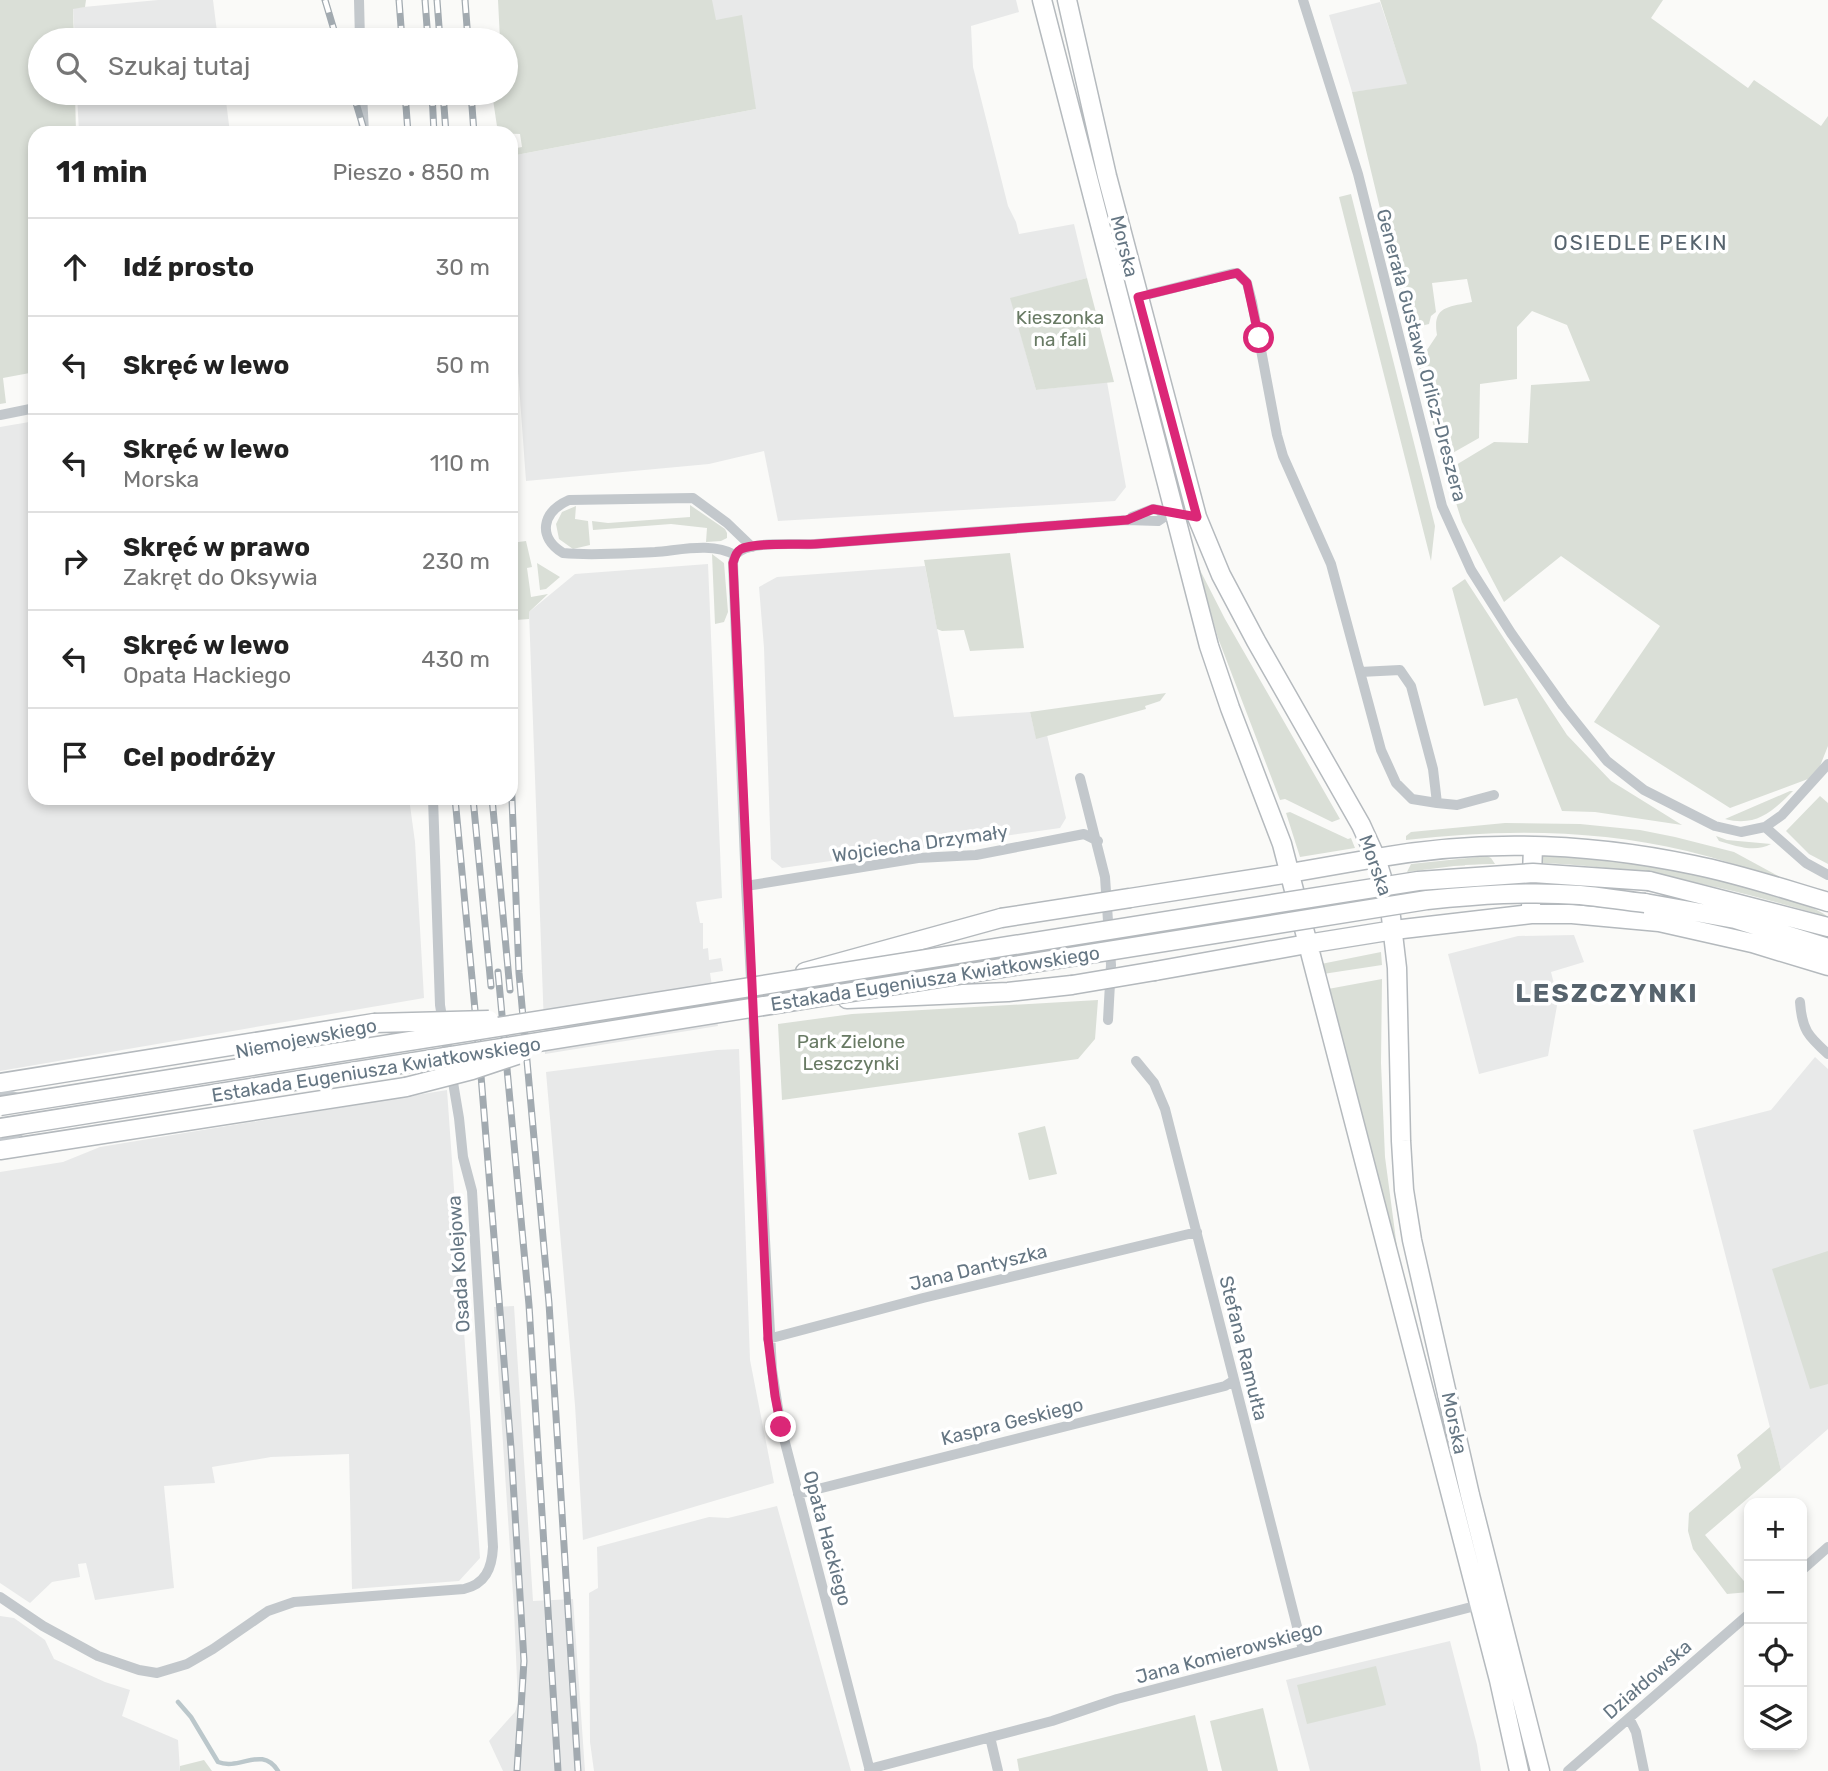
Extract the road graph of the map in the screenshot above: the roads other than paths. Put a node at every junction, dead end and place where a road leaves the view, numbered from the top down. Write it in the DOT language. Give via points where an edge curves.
graph roads {
  1 [pos="359,0"];
  2 [pos="1042,0"];
  3 [pos="1068,0"];
  4 [pos="1303,0"];
  5 [pos="360,28"];
  6 [pos="363,105"];
  7 [pos="364,126"];
  8 [pos="1138,297"];
  9 [pos="28,409"];
  10 [pos="0,415"];
  11 [pos="1173,511"];
  12 [pos="1197,517"];
  13 [pos="752,547"];
  14 [pos="735,555"];
  15 [pos="1360,672"];
  16 [pos="1828,764"];
  17 [pos="1080,778"];
  18 [pos="1494,795"];
  19 [pos="1437,803"];
  20 [pos="433,805"];
  21 [pos="1765,827"];
  22 [pos="1098,841"];
  23 [pos="1533,846"];
  24 [pos="1376,858"];
  25 [pos="1290,873"];
  26 [pos="1828,875"];
  27 [pos="746,886"];
  28 [pos="1828,902"];
  29 [pos="1531,914"];
  30 [pos="1828,927"];
  31 [pos="1394,930"];
  32 [pos="1307,944"];
  33 [pos="1828,948"];
  34 [pos="1828,966"];
  35 [pos="759,984"];
  36 [pos="1800,1002"];
  37 [pos="767,1005"];
  38 [pos="562,1017"];
  39 [pos="1108,1020"];
  40 [pos="581,1037"];
  41 [pos="447,1045"];
  42 [pos="1828,1054"];
  43 [pos="1136,1061"];
  44 [pos="178,1078"];
  45 [pos="0,1083"];
  46 [pos="0,1093"];
  47 [pos="0,1107"];
  48 [pos="0,1128"];
  49 [pos="0,1143"];
  50 [pos="0,1150"];
  51 [pos="1198,1231"];
  52 [pos="768,1339"];
  53 [pos="1233,1381"];
  54 [pos="798,1494"];
  55 [pos="1828,1547"];
  56 [pos="1807,1566"];
  57 [pos="0,1597"];
  58 [pos="1479,1605"];
  59 [pos="1744,1618"];
  60 [pos="1303,1650"];
  61 [pos="1629,1718"];
  62 [pos="990,1737"];
  63 [pos="869,1770"];
  64 [pos="998,1771"];
  65 [pos="1520,1771"];
  66 [pos="1539,1771"];
  67 [pos="1568,1771"];
  68 [pos="1644,1771"];
  1 -- 5 [label="street"];
  2 -- 11 [label="main road, Morska"];
  3 -- 8 [label="main road, Morska"];
  4 -- 21 [label="street, Generała Gustawa Orlicz-Dreszera" via="1358,174 1431,469 1462,552 1511,633 1596,750 1617,771 1716,826 1741,832"];
  6 -- 7 [label="street"];
  8 -- 12 [label="main road, Morska"];
  8 -- 15 [label="street" via="1237,273 1247,283 1283,456 1331,564"];
  9 -- 10 [label="street"];
  11 -- 12 [label="street"];
  11 -- 13 [label="street" via="1153,509 1127,520"];
  11 -- 25 [label="main road, Morska" via="1214,664"];
  12 -- 24 [label="main road, Morska" via="1238,608 1338,781"];
  13 -- 14 [label="street"];
  13 -- 14 [label="street" via="693,498 569,500 553,509 547,521 547,535 563,553 707,548"];
  14 -- 27 [label="street, Opata Hackiego"];
  15 -- 19 [label="street" via="1381,750 1396,783 1412,799"];
  15 -- 19 [label="street" via="1400,670 1406,677 1433,769"];
  16 -- 21 [label="street" via="1782,816"];
  17 -- 22 [label="street"];
  18 -- 19 [label="street" via="1457,806"];
  20 -- 41 [label="street, Osada Kolejowa" via="440,1005"];
  21 -- 26 [label="street" via="1806,863"];
  22 -- 27 [label="street, Wojciecha Drzymały" via="1084,834 976,855 918,858"];
  22 -- 39 [label="street" via="1109,925"];
  23 -- 24 [label="main road" via="1436,849"];
  23 -- 28 [label="main road" via="1600,850 1694,865"];
  23 -- 29 [label="main road"];
  24 -- 25 [label="main road"];
  24 -- 31 [label="main road, Morska"];
  25 -- 32 [label="main road, Morska"];
  25 -- 35 [label="main road, bridge" via="1001,918"];
  27 -- 52 [label="street, Opata Hackiego"];
  29 -- 31 [label="main road"];
  29 -- 34 [label="main road" via="1659,922"];
  30 -- 35 [label="main road, Estakada Eugeniusza Kwiatkowskiego, bridge" via="1649,881 1533,873 1418,881"];
  31 -- 32 [label="main road"];
  31 -- 66 [label="main road, Morska" via="1401,1140 1412,1240"];
  32 -- 37 [label="main road, bridge" via="1072,985"];
  32 -- 58 [label="main road, Morska"];
  33 -- 37 [label="main road, Estakada Eugeniusza Kwiatkowskiego, bridge" via="1735,919 1645,903 1579,895 1469,896"];
  35 -- 38 [label="main road, Estakada Eugeniusza Kwiatkowskiego, bridge"];
  36 -- 42 [label="street" via="1804,1028"];
  37 -- 40 [label="main road, Estakada Eugeniusza Kwiatkowskiego, bridge"];
  38 -- 44 [label="main road, Estakada Eugeniusza Kwiatkowskiego, bridge"];
  38 -- 45 [label="main road, bridge" via="374,1023"];
  40 -- 48 [label="main road, Estakada Eugeniusza Kwiatkowskiego, bridge"];
  40 -- 50 [label="main road, bridge" via="406,1087"];
  41 -- 44 [label="street, Niemojewskiego" via="416,1032 351,1051"];
  41 -- 49 [label="street, Niemojewskiego" via="421,1067 355,1072 36,1122"];
  41 -- 57 [label="street, Osada Kolejowa" via="472,1191 493,1548 489,1572 464,1589 294,1602 268,1611 187,1664 157,1673 98,1656"];
  43 -- 51 [label="street, Stefana Ramułta" via="1154,1083 1165,1109"];
  44 -- 46 [label="street, Niemojewskiego" via="32,1101"];
  44 -- 47 [label="main road, Estakada Eugeniusza Kwiatkowskiego, bridge"];
  51 -- 52 [label="street, Jana Dantyszka"];
  51 -- 53 [label="street, Stefana Ramułta"];
  52 -- 54 [label="street, Opata Hackiego" via="779,1416"];
  53 -- 54 [label="street, Kaspra Geskiego"];
  53 -- 60 [label="street, Stefana Ramułta"];
  54 -- 63 [label="street, Opata Hackiego"];
  55 -- 56 [label="street"];
  58 -- 60 [label="street, Jana Komierowskiego"];
  58 -- 65 [label="main road, Morska"];
  59 -- 61 [label="street, Działdowska"];
  60 -- 62 [label="street, Jana Komierowskiego"];
  61 -- 67 [label="street, Działdowska"];
  61 -- 68 [label="street"];
  62 -- 63 [label="street, Jana Komierowskiego"];
  62 -- 64 [label="street"];
}
